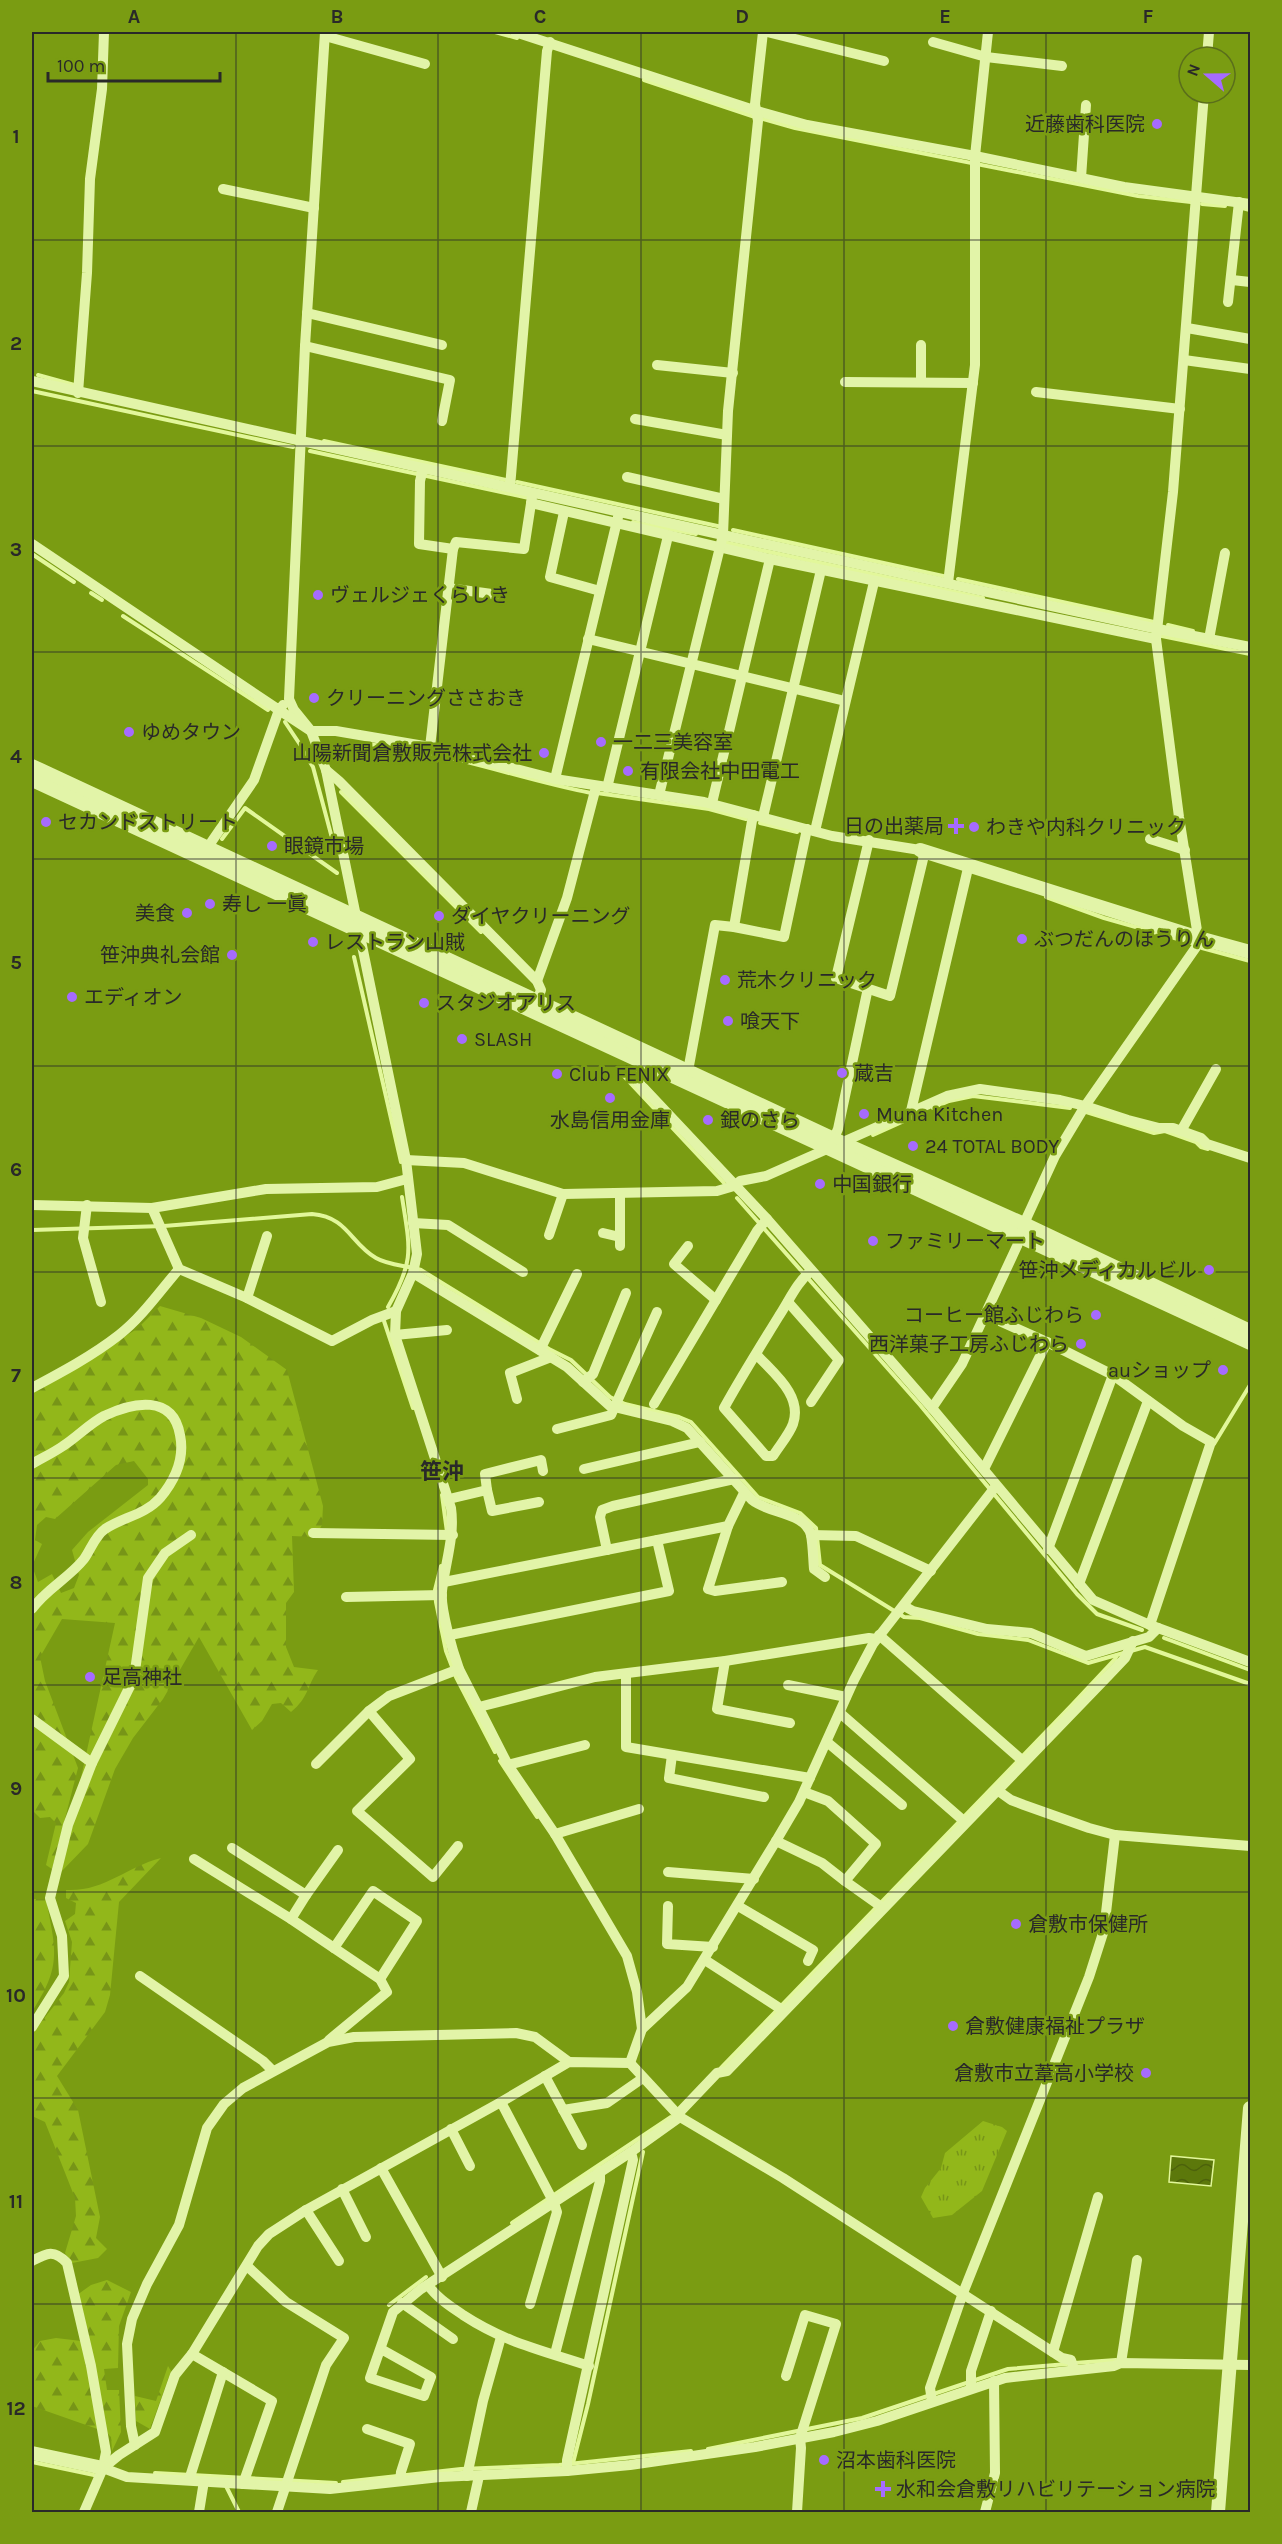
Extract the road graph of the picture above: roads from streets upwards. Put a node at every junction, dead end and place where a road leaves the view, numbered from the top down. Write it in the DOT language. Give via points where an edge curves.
graph roads {
  1 [pos="104,32"];
  2 [pos="515,32"];
  3 [pos="763,32"];
  4 [pos="767,32"];
  5 [pos="988,32"];
  6 [pos="325,34"];
  7 [pos="546,41"];
  8 [pos="933,42"];
  9 [pos="986,57"];
  10 [pos="884,61"];
  11 [pos="425,64"];
  12 [pos="1062,66"];
  13 [pos="1086,105"];
  14 [pos="1203,105"];
  15 [pos="757,116"];
  16 [pos="975,161"];
  17 [pos="1081,178"];
  18 [pos="223,189"];
  19 [pos="1198,197"];
  20 [pos="1242,206"];
  21 [pos="314,208"];
  22 [pos="1232,280"];
  23 [pos="1251,282"];
  24 [pos="1228,302"];
  25 [pos="308,314"];
  26 [pos="1187,328"];
  27 [pos="1251,339"];
  28 [pos="305,345"];
  29 [pos="442,345"];
  30 [pos="921,345"];
  31 [pos="1184,360"];
  32 [pos="657,365"];
  33 [pos="1251,369"];
  34 [pos="733,373"];
  35 [pos="32,381"];
  36 [pos="845,382"];
  37 [pos="921,382"];
  38 [pos="973,383"];
  39 [pos="79,388"];
  40 [pos="1036,392"];
  41 [pos="1180,409"];
  42 [pos="635,419"];
  43 [pos="442,421"];
  44 [pos="727,435"];
  45 [pos="301,442"];
  46 [pos="422,473"];
  47 [pos="627,477"];
  48 [pos="510,487"];
  49 [pos="531,498"];
  50 [pos="724,499"];
  51 [pos="564,512"];
  52 [pos="618,518"];
  53 [pos="668,536"];
  54 [pos="721,541"];
  55 [pos="32,544"];
  56 [pos="453,549"];
  57 [pos="1225,553"];
  58 [pos="770,559"];
  59 [pos="821,570"];
  60 [pos="874,582"];
  61 [pos="948,584"];
  62 [pos="448,588"];
  63 [pos="600,591"];
  64 [pos="499,595"];
  65 [pos="1157,635"];
  66 [pos="588,639"];
  67 [pos="1209,639"];
  68 [pos="1251,647"];
  69 [pos="640,652"];
  70 [pos="691,664"];
  71 [pos="743,676"];
  72 [pos="794,688"];
  73 [pos="289,699"];
  74 [pos="845,701"];
  75 [pos="279,710"];
  76 [pos="310,731"];
  77 [pos="430,747"];
  78 [pos="32,766"];
  79 [pos="326,770"];
  80 [pos="555,779"];
  81 [pos="32,780"];
  82 [pos="601,788"];
  83 [pos="659,795"];
  84 [pos="712,803"];
  85 [pos="758,816"];
  86 [pos="811,830"];
  87 [pos="1150,839"];
  88 [pos="870,840"];
  89 [pos="922,850"];
  90 [pos="1185,850"];
  91 [pos="206,854"];
  92 [pos="969,864"];
  93 [pos="358,924"];
  94 [pos="734,927"];
  95 [pos="1199,938"];
  96 [pos="1251,952"];
  97 [pos="537,981"];
  98 [pos="868,988"];
  99 [pos="535,1007"];
  100 [pos="644,1056"];
  101 [pos="1216,1069"];
  102 [pos="688,1071"];
  103 [pos="1083,1109"];
  104 [pos="911,1111"];
  105 [pos="1182,1131"];
  106 [pos="835,1143"];
  107 [pos="1251,1158"];
  108 [pos="406,1160"];
  109 [pos="407,1179"];
  110 [pos="734,1185"];
  111 [pos="563,1194"];
  112 [pos="620,1194"];
  113 [pos="32,1205"];
  114 [pos="87,1205"];
  115 [pos="152,1208"];
  116 [pos="413,1223"];
  117 [pos="763,1223"];
  118 [pos="1022,1231"];
  119 [pos="603,1233"];
  120 [pos="549,1235"];
  121 [pos="267,1236"];
  122 [pos="688,1246"];
  123 [pos="179,1269"];
  124 [pos="414,1269"];
  125 [pos="523,1272"];
  126 [pos="576,1274"];
  127 [pos="807,1274"];
  128 [pos="626,1293"];
  129 [pos="247,1298"];
  130 [pos="716,1300"];
  131 [pos="101,1302"];
  132 [pos="788,1302"];
  133 [pos="396,1311"];
  134 [pos="657,1312"];
  135 [pos="986,1315"];
  136 [pos="447,1330"];
  137 [pos="1251,1331"];
  138 [pos="395,1335"];
  139 [pos="1047,1342"];
  140 [pos="1251,1343"];
  141 [pos="542,1347"];
  142 [pos="756,1354"];
  143 [pos="551,1357"];
  144 [pos="1113,1375"];
  145 [pos="587,1378"];
  146 [pos="32,1388"];
  147 [pos="517,1399"];
  148 [pos="1148,1401"];
  149 [pos="811,1402"];
  150 [pos="618,1403"];
  151 [pos="654,1404"];
  152 [pos="932,1408"];
  153 [pos="556,1429"];
  154 [pos="700,1442"];
  155 [pos="32,1464"];
  156 [pos="584,1469"];
  157 [pos="984,1469"];
  158 [pos="543,1471"];
  159 [pos="734,1479"];
  160 [pos="993,1489"];
  161 [pos="487,1490"];
  162 [pos="744,1492"];
  163 [pos="449,1499"];
  164 [pos="539,1502"];
  165 [pos="728,1526"];
  166 [pos="313,1533"];
  167 [pos="190,1535"];
  168 [pos="449,1535"];
  169 [pos="815,1535"];
  170 [pos="657,1540"];
  171 [pos="1048,1549"];
  172 [pos="607,1550"];
  173 [pos="931,1571"];
  174 [pos="825,1577"];
  175 [pos="444,1582"];
  176 [pos="782,1582"];
  177 [pos="1079,1584"];
  178 [pos="437,1595"];
  179 [pos="346,1597"];
  180 [pos="32,1609"];
  181 [pos="900,1611"];
  182 [pos="1154,1626"];
  183 [pos="450,1635"];
  184 [pos="878,1637"];
  185 [pos="1130,1647"];
  186 [pos="725,1661"];
  187 [pos="1251,1662"];
  188 [pos="455,1671"];
  189 [pos="626,1674"];
  190 [pos="788,1685"];
  191 [pos="846,1697"];
  192 [pos="479,1707"];
  193 [pos="369,1711"];
  194 [pos="840,1713"];
  195 [pos="32,1719"];
  196 [pos="790,1723"];
  197 [pos="827,1742"];
  198 [pos="585,1744"];
  199 [pos="672,1755"];
  200 [pos="1022,1759"];
  201 [pos="92,1762"];
  202 [pos="316,1764"];
  203 [pos="508,1765"];
  204 [pos="810,1778"];
  205 [pos="997,1790"];
  206 [pos="804,1792"];
  207 [pos="764,1797"];
  208 [pos="902,1806"];
  209 [pos="639,1809"];
  210 [pos="962,1820"];
  211 [pos="555,1834"];
  212 [pos="1115,1834"];
  213 [pos="776,1841"];
  214 [pos="458,1846"];
  215 [pos="1251,1846"];
  216 [pos="232,1848"];
  217 [pos="338,1850"];
  218 [pos="194,1859"];
  219 [pos="668,1872"];
  220 [pos="754,1879"];
  221 [pos="846,1881"];
  222 [pos="306,1896"];
  223 [pos="668,1906"];
  224 [pos="738,1906"];
  225 [pos="880,1906"];
  226 [pos="291,1919"];
  227 [pos="713,1947"];
  228 [pos="334,1948"];
  229 [pos="705,1960"];
  230 [pos="808,1962"];
  231 [pos="140,1976"];
  232 [pos="380,1979"];
  233 [pos="781,2009"];
  234 [pos="32,2027"];
  235 [pos="642,2029"];
  236 [pos="328,2042"];
  237 [pos="569,2062"];
  238 [pos="630,2063"];
  239 [pos="273,2071"];
  240 [pos="545,2076"];
  241 [pos="643,2078"];
  242 [pos="501,2102"];
  243 [pos="1251,2108"];
  244 [pos="563,2110"];
  245 [pos="679,2116"];
  246 [pos="451,2129"];
  247 [pos="582,2145"];
  248 [pos="631,2151"];
  249 [pos="470,2166"];
  250 [pos="381,2168"];
  251 [pos="600,2171"];
  252 [pos="1248,2184"];
  253 [pos="342,2189"];
  254 [pos="1098,2197"];
  255 [pos="551,2198"];
  256 [pos="306,2210"];
  257 [pos="366,2237"];
  258 [pos="1137,2260"];
  259 [pos="32,2261"];
  260 [pos="339,2261"];
  261 [pos="247,2266"];
  262 [pos="442,2277"];
  263 [pos="428,2285"];
  264 [pos="963,2293"];
  265 [pos="402,2303"];
  266 [pos="530,2304"];
  267 [pos="991,2310"];
  268 [pos="501,2337"];
  269 [pos="453,2339"];
  270 [pos="381,2349"];
  271 [pos="1053,2352"];
  272 [pos="192,2354"];
  273 [pos="555,2354"];
  274 [pos="1121,2363"];
  275 [pos="1230,2364"];
  276 [pos="1251,2365"];
  277 [pos="589,2366"];
  278 [pos="1074,2366"];
  279 [pos="223,2372"];
  280 [pos="786,2376"];
  281 [pos="994,2381"];
  282 [pos="971,2383"];
  283 [pos="931,2396"];
  284 [pos="367,2428"];
  285 [pos="801,2434"];
  286 [pos="135,2445"];
  287 [pos="32,2453"];
  288 [pos="567,2466"];
  289 [pos="103,2468"];
  290 [pos="471,2472"];
  291 [pos="189,2476"];
  292 [pos="400,2477"];
  293 [pos="244,2479"];
  294 [pos="204,2481"];
  295 [pos="285,2482"];
  296 [pos="84,2512"];
  297 [pos="199,2512"];
  298 [pos="277,2512"];
  299 [pos="471,2512"];
  300 [pos="797,2512"];
  301 [pos="985,2512"];
  302 [pos="1218,2512"];
  1 -- 39 [label="street" via="102,89 90,179"];
  2 -- 7 [label="street"];
  3 -- 15 [label="street"];
  4 -- 10 [label="street"];
  5 -- 9 [label="street"];
  6 -- 11 [label="street"];
  6 -- 21 [label="street"];
  7 -- 15 [label="street"];
  7 -- 48 [label="street"];
  8 -- 9 [label="street"];
  9 -- 12 [label="street"];
  9 -- 16 [label="street"];
  13 -- 17 [label="street"];
  14 -- 19 [label="street"];
  15 -- 16 [label="street"];
  15 -- 34 [label="street"];
  16 -- 17 [label="street"];
  16 -- 38 [label="street"];
  17 -- 19 [label="street"];
  18 -- 21 [label="street"];
  19 -- 20 [label="street"];
  19 -- 26 [label="street"];
  20 -- 22 [label="street"];
  21 -- 25 [label="street"];
  22 -- 23 [label="street"];
  22 -- 24 [label="street"];
  25 -- 28 [label="street"];
  25 -- 29 [label="street"];
  26 -- 27 [label="street"];
  26 -- 31 [label="street"];
  28 -- 43 [label="street" via="450,380"];
  28 -- 45 [label="street"];
  30 -- 37 [label="street"];
  31 -- 33 [label="street"];
  31 -- 41 [label="street"];
  32 -- 34 [label="street"];
  34 -- 44 [label="street"];
  35 -- 39 [label="street"];
  36 -- 37 [label="street"];
  37 -- 38 [label="street"];
  38 -- 61 [label="street"];
  39 -- 45 [label="street"];
  40 -- 41 [label="street"];
  41 -- 65 [label="street"];
  42 -- 44 [label="street"];
  44 -- 50 [label="street"];
  45 -- 46 [label="street"];
  45 -- 73 [label="street"];
  46 -- 48 [label="street"];
  46 -- 56 [label="street" via="419,544"];
  47 -- 50 [label="street"];
  48 -- 49 [label="street"];
  49 -- 51 [label="street"];
  49 -- 52 [label="street"];
  49 -- 56 [label="street" via="524,549 456,542"];
  50 -- 54 [label="street"];
  51 -- 52 [label="street"];
  51 -- 63 [label="street" via="550,577"];
  52 -- 53 [label="street"];
  52 -- 54 [label="street"];
  52 -- 63 [label="street"];
  53 -- 54 [label="street"];
  53 -- 69 [label="street"];
  54 -- 58 [label="street"];
  54 -- 61 [label="street"];
  54 -- 70 [label="street"];
  55 -- 75 [label="street"];
  56 -- 62 [label="street"];
  57 -- 67 [label="street"];
  58 -- 59 [label="street"];
  58 -- 71 [label="street"];
  59 -- 60 [label="street"];
  59 -- 72 [label="street"];
  60 -- 65 [label="street"];
  60 -- 74 [label="street"];
  61 -- 65 [label="street"];
  62 -- 64 [label="street"];
  62 -- 77 [label="street"];
  63 -- 66 [label="street"];
  65 -- 67 [label="street"];
  65 -- 90 [label="street"];
  66 -- 69 [label="street"];
  66 -- 80 [label="street"];
  67 -- 68 [label="street"];
  69 -- 70 [label="street"];
  69 -- 82 [label="street"];
  70 -- 71 [label="street"];
  70 -- 83 [label="street"];
  71 -- 72 [label="street"];
  71 -- 84 [label="street"];
  72 -- 74 [label="street"];
  72 -- 85 [label="street"];
  73 -- 75 [label="street"];
  73 -- 76 [label="street"];
  74 -- 86 [label="street"];
  75 -- 76 [label="street"];
  75 -- 91 [label="street" via="254,780"];
  76 -- 77 [label="street" via="336,731"];
  76 -- 79 [label="street"];
  77 -- 80 [label="street"];
  78 -- 91 [label="street"];
  79 -- 93 [label="street"];
  79 -- 97 [label="street"];
  80 -- 82 [label="street"];
  81 -- 91 [label="street"];
  82 -- 83 [label="street"];
  82 -- 97 [label="street"];
  83 -- 84 [label="street"];
  84 -- 85 [label="street"];
  85 -- 86 [label="street"];
  85 -- 94 [label="street"];
  86 -- 88 [label="street"];
  86 -- 94 [label="street" via="784,936"];
  87 -- 90 [label="street"];
  88 -- 89 [label="street"];
  88 -- 98 [label="street" via="836,978"];
  89 -- 92 [label="street"];
  89 -- 98 [label="street" via="890,996"];
  90 -- 95 [label="street"];
  91 -- 93 [label="street"];
  92 -- 95 [label="street"];
  92 -- 104 [label="street"];
  93 -- 99 [label="street"];
  93 -- 108 [label="street"];
  94 -- 102 [label="street" via="716,925"];
  95 -- 96 [label="street"];
  95 -- 103 [label="street" via="1196,948"];
  97 -- 99 [label="street" via="542,990"];
  98 -- 106 [label="street"];
  99 -- 100 [label="street"];
  100 -- 102 [label="street"];
  100 -- 106 [label="street"];
  100 -- 110 [label="street" via="637,1071 638,1082"];
  101 -- 105 [label="street"];
  102 -- 106 [label="street"];
  103 -- 104 [label="street" via="980,1089 947,1096"];
  103 -- 105 [label="street"];
  103 -- 118 [label="street" via="1055,1156"];
  104 -- 106 [label="street"];
  105 -- 107 [label="street"];
  106 -- 110 [label="street" via="766,1176"];
  106 -- 118 [label="street"];
  108 -- 109 [label="street"];
  108 -- 111 [label="street" via="464,1162"];
  109 -- 115 [label="street" via="377,1187 266,1189"];
  109 -- 116 [label="street"];
  110 -- 112 [label="street" via="717,1191"];
  110 -- 117 [label="street"];
  111 -- 112 [label="street"];
  111 -- 120 [label="street"];
  112 -- 119 [label="street" via="620,1241"];
  113 -- 114 [label="street"];
  114 -- 115 [label="street"];
  114 -- 131 [label="street" via="83,1238"];
  115 -- 123 [label="street"];
  116 -- 124 [label="street"];
  116 -- 125 [label="street" via="448,1225"];
  117 -- 127 [label="street"];
  117 -- 130 [label="street"];
  118 -- 135 [label="street"];
  118 -- 137 [label="street"];
  118 -- 140 [label="street"];
  121 -- 129 [label="street"];
  122 -- 130 [label="street" via="674,1264"];
  123 -- 129 [label="street"];
  123 -- 146 [label="street" via="120,1334"];
  124 -- 133 [label="street"];
  124 -- 141 [label="street"];
  126 -- 141 [label="street"];
  127 -- 132 [label="street"];
  127 -- 152 [label="street"];
  128 -- 145 [label="street"];
  129 -- 133 [label="street" via="332,1341"];
  130 -- 151 [label="street"];
  132 -- 142 [label="street"];
  132 -- 149 [label="street" via="839,1360"];
  133 -- 138 [label="street"];
  134 -- 150 [label="street"];
  135 -- 139 [label="street"];
  135 -- 152 [label="street" via="962,1364"];
  136 -- 138 [label="street"];
  138 -- 163 [label="street"];
  139 -- 144 [label="street"];
  139 -- 157 [label="street"];
  141 -- 143 [label="street"];
  142 -- 142 [label="street" via="792,1394 795,1409 793,1424 773,1456 766,1456 724,1408"];
  143 -- 145 [label="street"];
  143 -- 147 [label="street" via="510,1373"];
  144 -- 148 [label="street"];
  144 -- 171 [label="street"];
  145 -- 150 [label="street" via="610,1406"];
  148 -- 177 [label="street"];
  148 -- 182 [label="street" via="1211,1442"];
  150 -- 153 [label="street" via="611,1415"];
  150 -- 154 [label="street" via="680,1424"];
  152 -- 157 [label="street"];
  154 -- 156 [label="street"];
  154 -- 159 [label="street"];
  155 -- 180 [label="street" via="104,1416 146,1403 172,1414 182,1441 177,1473 159,1499 143,1512 98,1535 83,1560"];
  157 -- 160 [label="street"];
  158 -- 161 [label="street" via="541,1460 485,1474"];
  159 -- 162 [label="street"];
  159 -- 172 [label="street" via="602,1510"];
  160 -- 171 [label="street"];
  160 -- 173 [label="street"];
  161 -- 163 [label="street"];
  161 -- 164 [label="street" via="492,1511"];
  162 -- 165 [label="street"];
  162 -- 169 [label="street" via="759,1506 804,1523"];
  163 -- 168 [label="street"];
  165 -- 170 [label="street"];
  165 -- 176 [label="street" via="708,1589"];
  166 -- 168 [label="street"];
  167 -- 201 [label="street" via="165,1553 148,1578 134,1678"];
  168 -- 175 [label="street"];
  169 -- 173 [label="street" via="856,1536"];
  169 -- 174 [label="street" via="814,1569"];
  170 -- 172 [label="street"];
  170 -- 183 [label="street" via="669,1591"];
  171 -- 177 [label="street"];
  172 -- 175 [label="street"];
  173 -- 181 [label="street"];
  175 -- 178 [label="street"];
  177 -- 182 [label="street" via="1093,1600"];
  178 -- 179 [label="street"];
  178 -- 183 [label="street"];
  181 -- 184 [label="street"];
  181 -- 185 [label="street" via="976,1627 1031,1633 1086,1656"];
  182 -- 185 [label="street" via="1149,1636"];
  182 -- 187 [label="street"];
  183 -- 188 [label="street"];
  184 -- 186 [label="street"];
  184 -- 191 [label="street"];
  184 -- 200 [label="street"];
  185 -- 200 [label="street"];
  186 -- 189 [label="street"];
  186 -- 196 [label="street" via="717,1709"];
  188 -- 192 [label="street"];
  188 -- 193 [label="street" via="389,1696"];
  189 -- 192 [label="street" via="595,1677"];
  189 -- 199 [label="street" via="626,1747"];
  190 -- 191 [label="street"];
  191 -- 194 [label="street"];
  192 -- 203 [label="street"];
  193 -- 202 [label="street"];
  193 -- 214 [label="street" via="410,1759 357,1811 433,1877"];
  194 -- 197 [label="street"];
  194 -- 210 [label="street"];
  195 -- 201 [label="street"];
  197 -- 204 [label="street"];
  197 -- 208 [label="street"];
  198 -- 203 [label="street"];
  199 -- 204 [label="street"];
  199 -- 207 [label="street" via="669,1778"];
  200 -- 205 [label="street"];
  201 -- 234 [label="street" via="68,1825 50,1898 62,1936 64,1976"];
  203 -- 211 [label="street"];
  204 -- 206 [label="street"];
  205 -- 210 [label="street"];
  205 -- 212 [label="street" via="1024,1805"];
  206 -- 213 [label="street"];
  206 -- 221 [label="street" via="828,1801 876,1844"];
  209 -- 211 [label="street"];
  210 -- 225 [label="street"];
  211 -- 235 [label="street" via="627,1956"];
  212 -- 215 [label="street"];
  212 -- 264 [label="street" via="1104,1930 1089,1977"];
  213 -- 220 [label="street"];
  213 -- 221 [label="street" via="822,1863"];
  216 -- 222 [label="street"];
  217 -- 222 [label="street"];
  218 -- 226 [label="street"];
  219 -- 220 [label="street"];
  220 -- 224 [label="street"];
  221 -- 225 [label="street"];
  222 -- 226 [label="street"];
  223 -- 227 [label="street" via="668,1944"];
  224 -- 227 [label="street"];
  224 -- 230 [label="street" via="813,1950"];
  225 -- 233 [label="street"];
  226 -- 228 [label="street"];
  227 -- 229 [label="street"];
  228 -- 232 [label="street"];
  228 -- 232 [label="street" via="373,1891 400,1909 417,1921"];
  229 -- 233 [label="street"];
  229 -- 235 [label="street" via="687,1987"];
  231 -- 239 [label="street"];
  232 -- 236 [label="street" via="387,1992"];
  233 -- 245 [label="street" via="727,2071 717,2073"];
  235 -- 238 [label="street"];
  236 -- 237 [label="street" via="354,2037 516,2033 535,2037"];
  236 -- 239 [label="street"];
  237 -- 238 [label="street"];
  237 -- 240 [label="street"];
  238 -- 241 [label="street"];
  239 -- 286 [label="street" via="224,2104 207,2128 179,2225 132,2319 127,2344"];
  240 -- 242 [label="street"];
  240 -- 244 [label="street"];
  241 -- 244 [label="street" via="608,2103"];
  241 -- 245 [label="street"];
  242 -- 246 [label="street"];
  242 -- 255 [label="street"];
  243 -- 252 [label="street"];
  244 -- 247 [label="street"];
  245 -- 248 [label="street"];
  245 -- 264 [label="street"];
  246 -- 249 [label="street"];
  246 -- 250 [label="street"];
  248 -- 251 [label="street"];
  248 -- 277 [label="street" via="633,2160"];
  250 -- 253 [label="street"];
  250 -- 262 [label="street"];
  251 -- 255 [label="street"];
  251 -- 273 [label="street"];
  252 -- 275 [label="street"];
  253 -- 256 [label="street"];
  253 -- 257 [label="street"];
  254 -- 271 [label="street"];
  255 -- 262 [label="street"];
  255 -- 266 [label="street" via="557,2212"];
  256 -- 260 [label="street"];
  256 -- 261 [label="street" via="269,2234"];
  258 -- 274 [label="street"];
  259 -- 289 [label="street" via="49,2252 67,2263 91,2366 106,2452"];
  261 -- 272 [label="street"];
  261 -- 295 [label="street" via="286,2302 344,2338 326,2366"];
  262 -- 263 [label="street"];
  263 -- 265 [label="street"];
  263 -- 268 [label="street" via="436,2296"];
  264 -- 267 [label="street"];
  264 -- 283 [label="street"];
  265 -- 269 [label="street"];
  265 -- 270 [label="street" via="393,2312"];
  267 -- 271 [label="street"];
  267 -- 282 [label="street" via="971,2371"];
  268 -- 273 [label="street"];
  268 -- 290 [label="street"];
  270 -- 270 [label="street" via="370,2378 424,2396 431,2377"];
  271 -- 278 [label="street"];
  272 -- 279 [label="street"];
  272 -- 286 [label="street" via="175,2375 155,2432"];
  273 -- 277 [label="street"];
  274 -- 275 [label="street"];
  274 -- 278 [label="street"];
  275 -- 276 [label="street"];
  275 -- 302 [label="street"];
  277 -- 288 [label="street"];
  278 -- 281 [label="street"];
  279 -- 291 [label="street"];
  279 -- 293 [label="street" via="272,2401"];
  280 -- 285 [label="street" via="805,2315 836,2324"];
  281 -- 282 [label="street"];
  281 -- 301 [label="street" via="995,2474"];
  282 -- 283 [label="street"];
  283 -- 285 [label="street" via="877,2421"];
  284 -- 292 [label="street" via="410,2444"];
  285 -- 288 [label="street" via="704,2455"];
  285 -- 300 [label="street"];
  286 -- 289 [label="street"];
  287 -- 289 [label="street"];
  288 -- 290 [label="street"];
  289 -- 291 [label="street" via="127,2477"];
  289 -- 296 [label="street"];
  290 -- 292 [label="street"];
  290 -- 299 [label="street"];
  291 -- 294 [label="street"];
  292 -- 295 [label="street" via="330,2489"];
  293 -- 294 [label="street"];
  293 -- 295 [label="street"];
  294 -- 297 [label="street"];
  295 -- 298 [label="street"];
}
